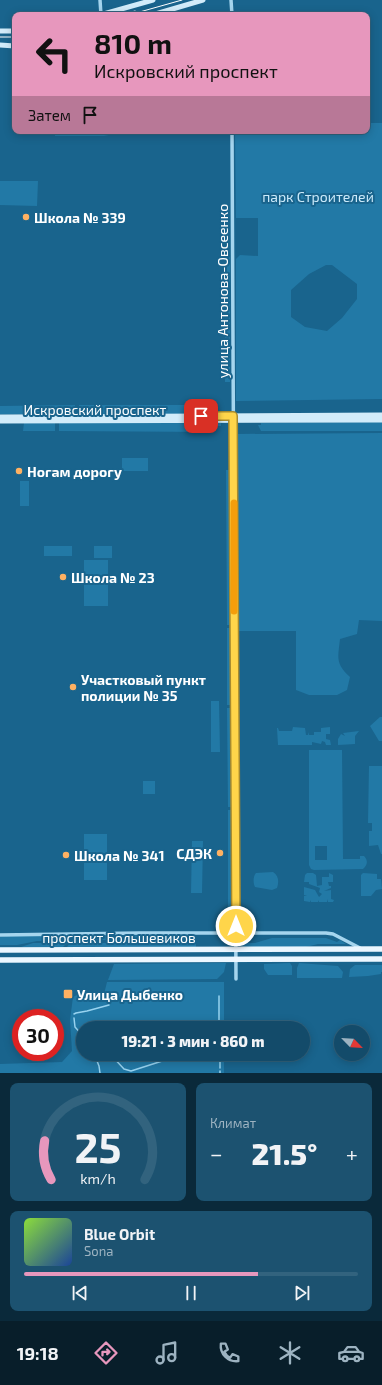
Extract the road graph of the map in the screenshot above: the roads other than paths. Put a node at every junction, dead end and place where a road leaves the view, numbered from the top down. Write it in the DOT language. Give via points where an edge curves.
graph roads {
  1 [pos="100,0"];
  2 [pos="153,0"];
  3 [pos="202,0"];
  4 [pos="232,0"];
  5 [pos="100,12"];
  6 [pos="111,12"];
  7 [pos="162,12"];
  8 [pos="232,12"];
  9 [pos="0,31"];
  10 [pos="12,31"];
  11 [pos="0,45"];
  12 [pos="12,46"];
  13 [pos="232,134"];
  14 [pos="382,416"];
  15 [pos="0,417"];
  16 [pos="233,418"];
  17 [pos="382,420"];
  18 [pos="0,421"];
  19 [pos="236,933"];
  20 [pos="0,935"];
  21 [pos="236,949"];
  22 [pos="363,949"];
  23 [pos="382,949"];
  24 [pos="0,950"];
  25 [pos="236,959"];
  26 [pos="382,959"];
  27 [pos="0,960"];
  28 [pos="236,979"];
  1 -- 5 [label="street"];
  2 -- 6 [label="street"];
  3 -- 7 [label="street"];
  4 -- 8 [label="street"];
  9 -- 10 [label="street"];
  11 -- 12 [label="street"];
  13 -- 16 [label="street, улица Антонова-Овсеенко"];
  14 -- 16 [label="street, Искровский проспект"];
  15 -- 16 [label="street, Искровский проспект"];
  16 -- 17 [label="street, Искровский проспект"];
  16 -- 18 [label="street, Искровский проспект"];
  16 -- 19 [label="street, улица Антонова-Овсеенко"];
  19 -- 20 [label="street"];
  19 -- 21 [label="street, улица Антонова-Овсеенко"];
  19 -- 22 [label="street" via="329,933"];
  21 -- 22 [label="main road, проспект Большевиков"];
  21 -- 24 [label="main road, проспект Большевиков"];
  21 -- 25 [label="street, улица Антонова-Овсеенко"];
  22 -- 23 [label="main road, проспект Большевиков"];
  25 -- 26 [label="main road, проспект Большевиков"];
  25 -- 27 [label="main road, проспект Большевиков"];
  25 -- 28 [label="street, улица Антонова-Овсеенко"];
}
